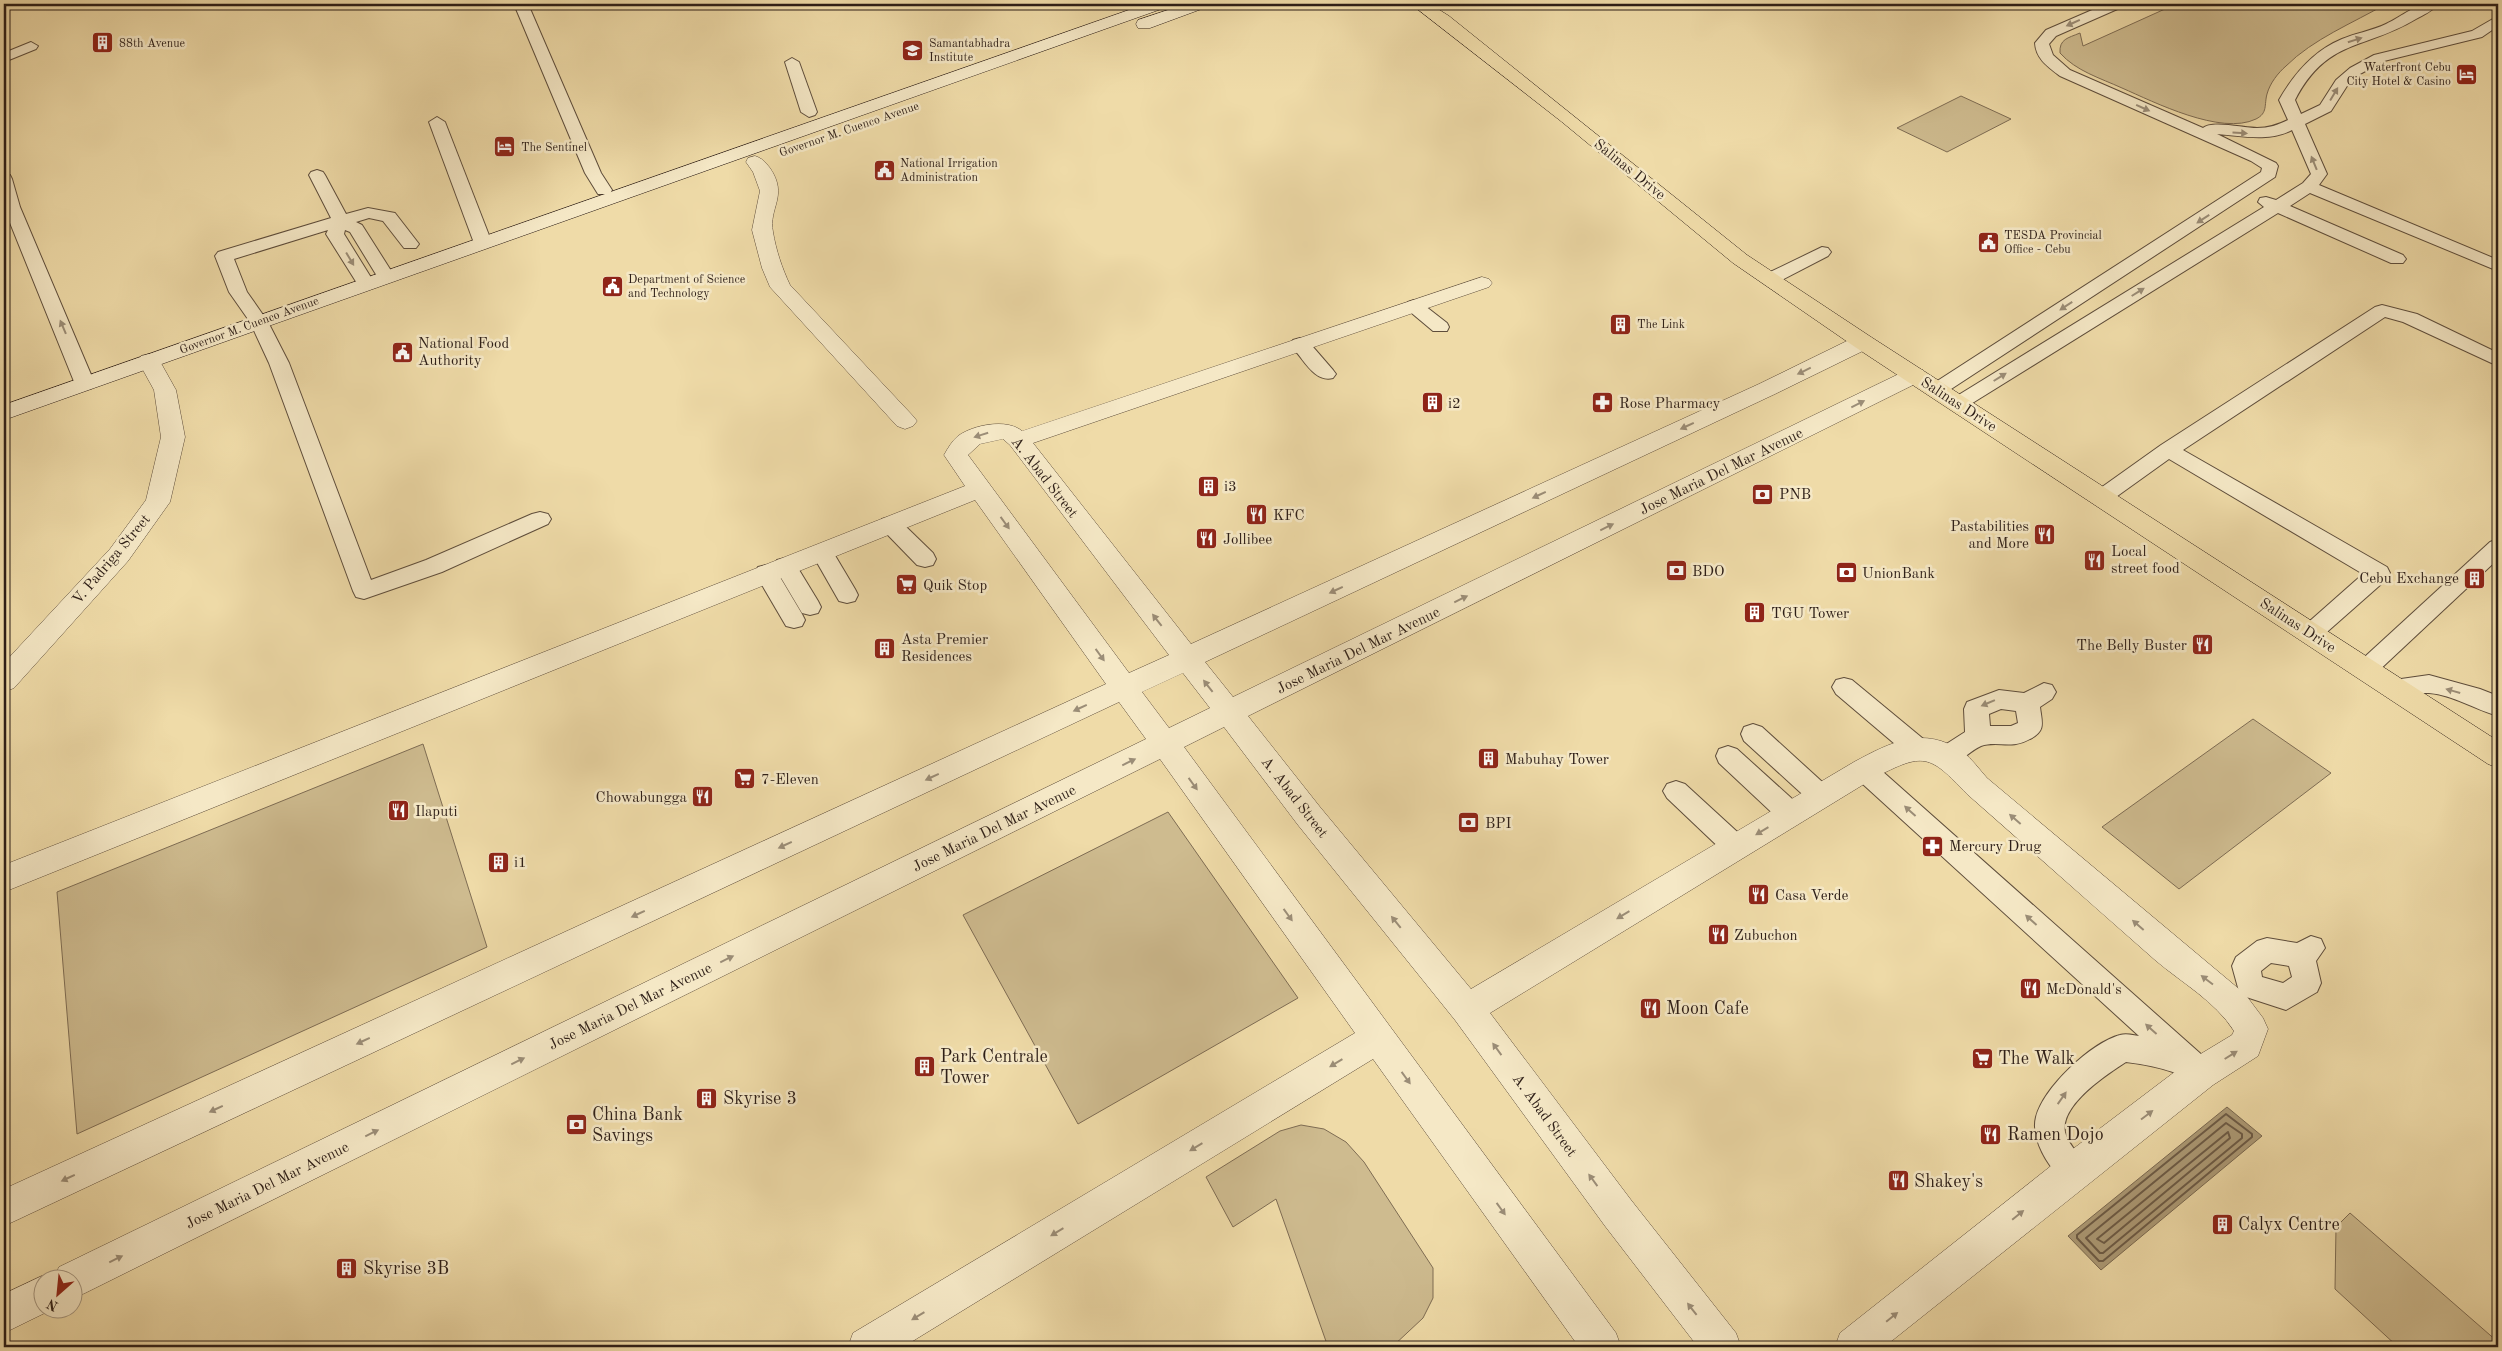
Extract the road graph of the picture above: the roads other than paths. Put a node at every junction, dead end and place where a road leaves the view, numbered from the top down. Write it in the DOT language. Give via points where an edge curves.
graph roads {
  1 [pos="520,4"];
  2 [pos="1116,4"];
  3 [pos="1161,4"];
  4 [pos="1201,4"];
  5 [pos="1418,4"];
  6 [pos="1431,4"];
  7 [pos="2117,4"];
  8 [pos="2431,4"];
  9 [pos="1443,19"];
  10 [pos="2498,20"];
  11 [pos="31,46"];
  12 [pos="4,58"];
  13 [pos="792,62"];
  14 [pos="809,112"];
  15 [pos="2174,121"];
  16 [pos="437,122"];
  17 [pos="2297,123"];
  18 [pos="755,162"];
  19 [pos="317,175"];
  20 [pos="4,180"];
  21 [pos="2309,187"];
  22 [pos="604,190"];
  23 [pos="2244,192"];
  24 [pos="2276,206"];
  25 [pos="8,208"];
  26 [pos="340,220"];
  27 [pos="489,241"];
  28 [pos="410,244"];
  29 [pos="1822,252"];
  30 [pos="2397,259"];
  31 [pos="2498,266"];
  32 [pos="386,277"];
  33 [pos="1770,279"];
  34 [pos="1482,283"];
  35 [pos="366,284"];
  36 [pos="1414,306"];
  37 [pos="259,322"];
  38 [pos="1440,327"];
  39 [pos="1863,342"];
  40 [pos="1300,344"];
  41 [pos="2498,360"];
  42 [pos="149,361"];
  43 [pos="1326,374"];
  44 [pos="1915,375"];
  45 [pos="85,384"];
  46 [pos="1938,389"];
  47 [pos="1959,403"];
  48 [pos="4,413"];
  49 [pos="905,421"];
  50 [pos="1018,440"];
  51 [pos="2168,450"];
  52 [pos="980,489"];
  53 [pos="2102,497"];
  54 [pos="540,519"];
  55 [pos="890,524"];
  56 [pos="2498,547"];
  57 [pos="822,552"];
  58 [pos="925,558"];
  59 [pos="775,570"];
  60 [pos="847,595"];
  61 [pos="802,613"];
  62 [pos="2311,633"];
  63 [pos="1186,658"];
  64 [pos="2366,669"];
  65 [pos="4,680"];
  66 [pos="1844,687"];
  67 [pos="1124,688"];
  68 [pos="2396,688"];
  69 [pos="2498,707"];
  70 [pos="1229,713"];
  71 [pos="1753,734"];
  72 [pos="1978,736"];
  73 [pos="1165,744"];
  74 [pos="1932,753"];
  75 [pos="1728,756"];
  76 [pos="2498,756"];
  77 [pos="1864,770"];
  78 [pos="1676,791"];
  79 [pos="1821,796"];
  80 [pos="1791,814"];
  81 [pos="1736,847"];
  82 [pos="4,879"];
  83 [pos="2241,994"];
  84 [pos="1467,1009"];
  85 [pos="1377,1038"];
  86 [pos="2196,1069"];
  87 [pos="2074,1171"];
  88 [pos="4,1208"];
  89 [pos="82,1275"];
  90 [pos="32,1300"];
  91 [pos="4,1314"];
  92 [pos="867,1347"];
  93 [pos="1602,1347"];
  94 [pos="1722,1347"];
  95 [pos="1854,1347"];
  1 -- 22 [label="lane" via="593,173"];
  2 -- 14 [label="street, Governor M. Cuenco Avenue"];
  3 -- 27 [label="street, Governor M. Cuenco Avenue"];
  4 -- 18 [label="street, Governor M. Cuenco Avenue"];
  5 -- 9 [label="main road, Salinas Drive"];
  6 -- 9 [label="main road, Salinas Drive"];
  7 -- 15 [label="lane, one-way" via="2050,33 2042,43 2042,50 2048,60 2065,73"];
  17 -- 8 [label="lane, one-way" via="2287,100 2304,72 2344,43 2388,29"];
  9 -- 33 [label="main road, Salinas Drive" via="1740,259"];
  17 -- 10 [label="lane, one-way" via="2326,108 2340,83 2379,58 2477,34"];
  11 -- 12 [label="lane"];
  13 -- 14 [label="lane"];
  14 -- 22 [label="street, Governor M. Cuenco Avenue"];
  15 -- 17 [label="lane, one-way" via="2233,132 2258,133 2278,131"];
  15 -- 23 [label="lane" via="2270,166 2269,174"];
  16 -- 27 [label="lane"];
  21 -- 17 [label="lane, one-way" via="2319,174"];
  18 -- 27 [label="street, Governor M. Cuenco Avenue" via="541,235"];
  18 -- 49 [label="street" via="770,191 762,230 780,287"];
  19 -- 26 [label="lane"];
  20 -- 25 [label="lane"];
  21 -- 24 [label="lane"];
  21 -- 31 [label="lane"];
  22 -- 27 [label="street, Governor M. Cuenco Avenue" via="527,220"];
  23 -- 24 [label="lane"];
  23 -- 46 [label="lane, one-way"];
  24 -- 30 [label="lane"];
  47 -- 24 [label="lane, one-way"];
  45 -- 25 [label="lane, one-way"];
  26 -- 28 [label="lane" via="368,213 389,217"];
  26 -- 32 [label="lane" via="356,229"];
  26 -- 35 [label="lane, one-way" via="335,234"];
  26 -- 37 [label="lane" via="224,256 238,292"];
  27 -- 32 [label="street, Governor M. Cuenco Avenue"];
  29 -- 33 [label="lane"];
  32 -- 35 [label="street, Governor M. Cuenco Avenue"];
  33 -- 39 [label="main road, Salinas Drive"];
  34 -- 36 [label="street"];
  35 -- 37 [label="street, Governor M. Cuenco Avenue"];
  36 -- 38 [label="lane"];
  36 -- 40 [label="street"];
  37 -- 42 [label="street, Governor M. Cuenco Avenue"];
  37 -- 54 [label="lane" via="279,363 364,591 434,566"];
  39 -- 44 [label="main road, Salinas Drive"];
  39 -- 63 [label="street, one-way"];
  40 -- 43 [label="lane"];
  40 -- 50 [label="street"];
  41 -- 51 [label="lane" via="2410,318 2382,311"];
  42 -- 45 [label="street, Governor M. Cuenco Avenue"];
  42 -- 65 [label="street, V. Padriga Street" via="165,390 173,437 158,502 119,555"];
  44 -- 46 [label="main road, Salinas Drive"];
  70 -- 44 [label="street, Jose Maria Del Mar Avenue, one-way"];
  45 -- 48 [label="street, Governor M. Cuenco Avenue"];
  46 -- 47 [label="main road, Salinas Drive"];
  47 -- 53 [label="main road, Salinas Drive"];
  50 -- 52 [label="street, A. Abad Street, one-way" via="1009,432 995,431 960,445 956,455"];
  63 -- 50 [label="street, A. Abad Street, one-way"];
  51 -- 53 [label="lane"];
  51 -- 62 [label="lane" via="2379,573"];
  52 -- 55 [label="street"];
  52 -- 67 [label="street, A. Abad Street, one-way"];
  53 -- 62 [label="main road, Salinas Drive"];
  55 -- 57 [label="street"];
  55 -- 58 [label="lane"];
  56 -- 64 [label="lane"];
  57 -- 59 [label="street"];
  57 -- 60 [label="lane"];
  59 -- 61 [label="lane"];
  59 -- 82 [label="street"];
  62 -- 64 [label="main road, Salinas Drive"];
  63 -- 67 [label="street"];
  70 -- 63 [label="street, A. Abad Street, one-way"];
  64 -- 68 [label="main road, Salinas Drive"];
  66 -- 74 [label="lane"];
  67 -- 73 [label="street, A. Abad Street"];
  67 -- 88 [label="street, one-way"];
  69 -- 68 [label="lane, one-way" via="2480,698 2430,684"];
  68 -- 76 [label="main road, Salinas Drive"];
  70 -- 73 [label="street, Jose Maria Del Mar Avenue"];
  84 -- 70 [label="street, A. Abad Street, one-way"];
  71 -- 79 [label="lane"];
  72 -- 72 [label="lane, one-way" via="2015,736 2031,727 2036,698 1999,699 1976,709"];
  72 -- 74 [label="lane"];
  73 -- 85 [label="street, A. Abad Street, one-way"];
  89 -- 73 [label="street, Jose Maria Del Mar Avenue, one-way"];
  74 -- 77 [label="street" via="1911,748"];
  83 -- 74 [label="street, one-way" via="2220,990 2175,957"];
  75 -- 80 [label="lane"];
  77 -- 79 [label="street"];
  86 -- 77 [label="lane, one-way"];
  78 -- 81 [label="lane"];
  79 -- 80 [label="street"];
  80 -- 81 [label="street, one-way"];
  81 -- 84 [label="street, one-way"];
  83 -- 83 [label="lane" via="2286,998 2307,983 2306,952 2267,950 2246,966"];
  86 -- 83 [label="street, one-way" via="2246,1045 2251,1029 2240,1010"];
  94 -- 84 [label="street, A. Abad Street, one-way"];
  85 -- 92 [label="street, one-way"];
  85 -- 93 [label="street, A. Abad Street, one-way"];
  87 -- 86 [label="street, one-way"];
  87 -- 86 [label="lane, one-way" via="2054,1145 2049,1122 2061,1097 2078,1079 2122,1048 2141,1050"];
  95 -- 87 [label="street, one-way"];
  90 -- 91 [label="street"];
}
